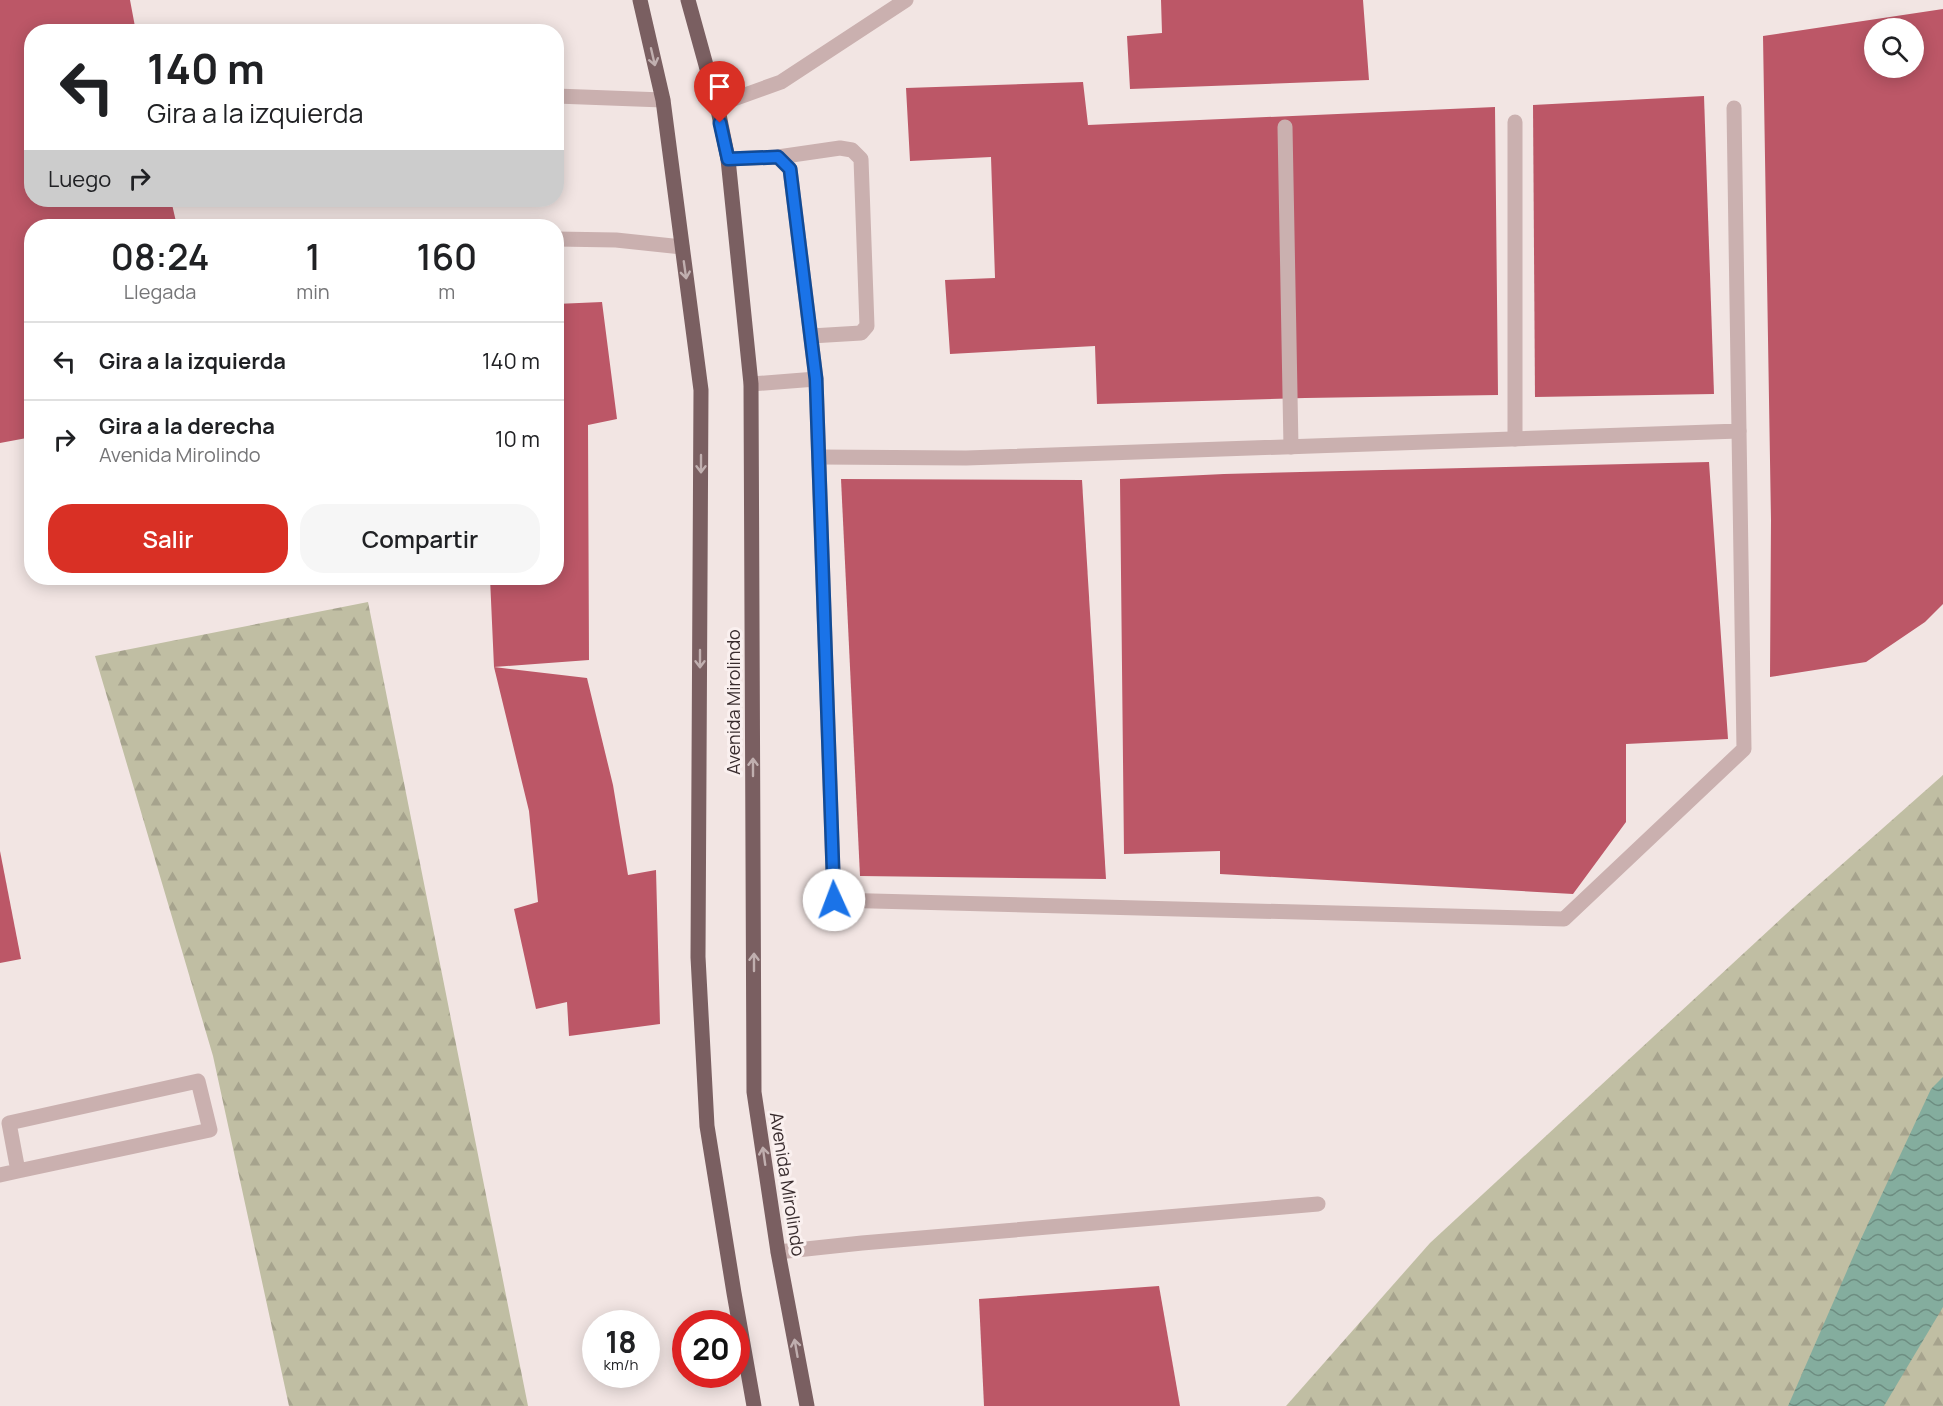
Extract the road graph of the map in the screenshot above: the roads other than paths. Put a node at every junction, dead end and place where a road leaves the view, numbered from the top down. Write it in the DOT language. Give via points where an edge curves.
graph roads {
  1 [pos="640,0"];
  2 [pos="688,0"];
  3 [pos="906,0"];
  4 [pos="564,96"];
  5 [pos="663,100"];
  6 [pos="717,105"];
  7 [pos="1734,108"];
  8 [pos="1515,122"];
  9 [pos="1286,127"];
  10 [pos="778,157"];
  11 [pos="728,159"];
  12 [pos="564,239"];
  13 [pos="682,247"];
  14 [pos="811,336"];
  15 [pos="816,379"];
  16 [pos="751,384"];
  17 [pos="1739,431"];
  18 [pos="1515,439"];
  19 [pos="1291,447"];
  20 [pos="819,457"];
  21 [pos="18,1171"];
  22 [pos="0,1175"];
  23 [pos="1318,1204"];
  24 [pos="778,1252"];
  25 [pos="754,1406"];
  26 [pos="807,1406"];
  1 -- 5 [label="main road, Avenida Mirolindo, one-way"];
  2 -- 6 [label="main road, Avenida Mirolindo"];
  3 -- 6 [label="street" via="781,82"];
  4 -- 5 [label="street"];
  5 -- 13 [label="main road, Avenida Mirolindo"];
  6 -- 11 [label="main road, Avenida Mirolindo"];
  7 -- 17 [label="street"];
  8 -- 18 [label="street"];
  9 -- 19 [label="street"];
  10 -- 11 [label="street"];
  10 -- 14 [label="street" via="790,169"];
  10 -- 14 [label="street" via="840,148 852,150 861,159 867,326 861,333"];
  11 -- 16 [label="main road, Avenida Mirolindo"];
  12 -- 13 [label="street"];
  13 -- 25 [label="main road, Avenida Mirolindo, one-way" via="701,390 698,957 707,1126"];
  14 -- 15 [label="street"];
  15 -- 16 [label="street"];
  15 -- 20 [label="street"];
  24 -- 16 [label="main road, Avenida Mirolindo, one-way" via="754,1092"];
  17 -- 18 [label="street"];
  17 -- 20 [label="street" via="1744,749 1564,919 834,900"];
  18 -- 19 [label="street"];
  19 -- 20 [label="street" via="966,458"];
  21 -- 21 [label="street" via="9,1123 198,1081 210,1130"];
  21 -- 22 [label="street"];
  23 -- 24 [label="street"];
  26 -- 24 [label="main road, Avenida Mirolindo, one-way"];
}
